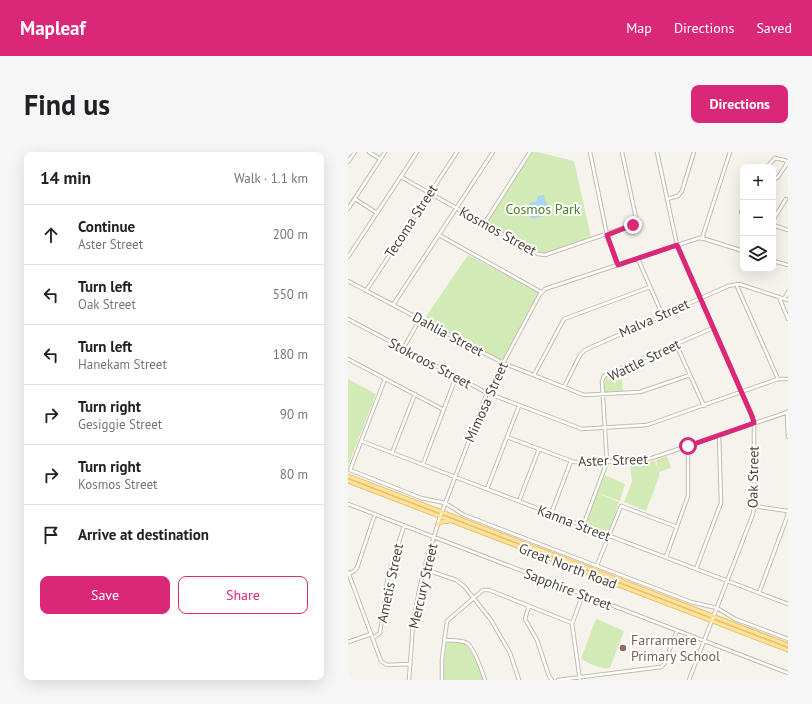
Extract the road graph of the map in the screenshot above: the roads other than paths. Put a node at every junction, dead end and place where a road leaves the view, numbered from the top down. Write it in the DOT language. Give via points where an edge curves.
graph roads {
  1 [pos="354,152"];
  2 [pos="369,152"];
  3 [pos="385,152"];
  4 [pos="417,152"];
  5 [pos="456,152"];
  6 [pos="493,152"];
  7 [pos="530,152"];
  8 [pos="590,152"];
  9 [pos="622,152"];
  10 [pos="657,152"];
  11 [pos="694,152"];
  12 [pos="730,152"];
  13 [pos="380,159"];
  14 [pos="788,161"];
  15 [pos="348,162"];
  16 [pos="769,164"];
  17 [pos="401,177"];
  18 [pos="776,178"];
  19 [pos="430,193"];
  20 [pos="786,198"];
  21 [pos="355,199"];
  22 [pos="667,199"];
  23 [pos="457,208"];
  24 [pos="348,209"];
  25 [pos="377,213"];
  26 [pos="776,215"];
  27 [pos="484,224"];
  28 [pos="776,226"];
  29 [pos="788,230"];
  30 [pos="439,235"];
  31 [pos="607,235"];
  32 [pos="702,238"];
  33 [pos="677,245"];
  34 [pos="740,250"];
  35 [pos="348,257"];
  36 [pos="638,259"];
  37 [pos="776,261"];
  38 [pos="618,265"];
  39 [pos="788,265"];
  40 [pos="348,281"];
  41 [pos="736,284"];
  42 [pos="650,287"];
  43 [pos="366,291"];
  44 [pos="541,292"];
  45 [pos="788,292"];
  46 [pos="779,297"];
  47 [pos="699,298"];
  48 [pos="784,299"];
  49 [pos="788,300"];
  50 [pos="393,305"];
  51 [pos="662,314"];
  52 [pos="348,319"];
  53 [pos="420,319"];
  54 [pos="788,319"];
  55 [pos="713,328"];
  56 [pos="676,344"];
  57 [pos="403,349"];
  58 [pos="348,359"];
  59 [pos="503,363"];
  60 [pos="534,375"];
  61 [pos="690,375"];
  62 [pos="456,377"];
  63 [pos="788,378"];
  64 [pos="385,379"];
  65 [pos="778,379"];
  66 [pos="564,387"];
  67 [pos="742,392"];
  68 [pos="487,393"];
  69 [pos="415,394"];
  70 [pos="603,395"];
  71 [pos="519,406"];
  72 [pos="704,406"];
  73 [pos="444,410"];
  74 [pos="788,412"];
  75 [pos="754,423"];
  76 [pos="605,428"];
  77 [pos="720,435"];
  78 [pos="507,437"];
  79 [pos="788,437"];
  80 [pos="361,440"];
  81 [pos="688,446"];
  82 [pos="539,449"];
  83 [pos="392,452"];
  84 [pos="571,461"];
  85 [pos="607,462"];
  86 [pos="423,464"];
  87 [pos="348,476"];
  88 [pos="455,476"];
  89 [pos="348,481"];
  90 [pos="487,489"];
  91 [pos="520,501"];
  92 [pos="445,503"];
  93 [pos="348,504"];
  94 [pos="754,506"];
  95 [pos="788,512"];
  96 [pos="375,514"];
  97 [pos="551,514"];
  98 [pos="441,515"];
  99 [pos="452,521"];
  100 [pos="438,524"];
  101 [pos="404,526"];
  102 [pos="583,526"];
  103 [pos="677,527"];
  104 [pos="609,536"];
  105 [pos="434,537"];
  106 [pos="543,551"];
  107 [pos="542,556"];
  108 [pos="666,557"];
  109 [pos="597,566"];
  110 [pos="424,569"];
  111 [pos="696,569"];
  112 [pos="348,573"];
  113 [pos="727,581"];
  114 [pos="759,593"];
  115 [pos="583,594"];
  116 [pos="474,597"];
  117 [pos="788,604"];
  118 [pos="529,606"];
  119 [pos="717,608"];
  120 [pos="714,617"];
  121 [pos="712,621"];
  122 [pos="572,623"];
  123 [pos="677,630"];
  124 [pos="371,634"];
  125 [pos="373,638"];
  126 [pos="788,639"];
  127 [pos="444,640"];
  128 [pos="704,641"];
  129 [pos="348,642"];
  130 [pos="788,645"];
  131 [pos="788,650"];
  132 [pos="410,664"];
  133 [pos="788,673"];
  134 [pos="579,679"];
  135 [pos="409,680"];
  136 [pos="442,680"];
  137 [pos="485,680"];
  138 [pos="519,680"];
  139 [pos="552,680"];
  140 [pos="558,680"];
  141 [pos="689,680"];
  1 -- 15 [label="street"];
  2 -- 13 [label="street"];
  3 -- 13 [label="street"];
  4 -- 17 [label="street"];
  5 -- 19 [label="street, Tecoma Street"];
  6 -- 23 [label="street"];
  7 -- 27 [label="street"];
  8 -- 31 [label="street"];
  9 -- 31 [label="street, Kosmos Street" via="636,223"];
  10 -- 22 [label="street, Oak Street"];
  11 -- 22 [label="street" via="681,193"];
  12 -- 32 [label="street"];
  13 -- 21 [label="street"];
  14 -- 16 [label="street" via="775,158"];
  14 -- 18 [label="street"];
  17 -- 19 [label="street, Kosmos Street"];
  17 -- 25 [label="street"];
  19 -- 23 [label="street, Kosmos Street"];
  19 -- 43 [label="street, Tecoma Street"];
  20 -- 26 [label="street"];
  21 -- 24 [label="street"];
  21 -- 25 [label="street"];
  22 -- 33 [label="street, Oak Street"];
  23 -- 27 [label="street, Kosmos Street"];
  23 -- 30 [label="street"];
  25 -- 35 [label="street"];
  27 -- 31 [label="street, Kosmos Street" via="541,255"];
  28 -- 29 [label="street"];
  30 -- 44 [label="street"];
  30 -- 50 [label="street"];
  31 -- 38 [label="street"];
  32 -- 33 [label="street"];
  32 -- 34 [label="street"];
  33 -- 36 [label="street"];
  33 -- 47 [label="street, Oak Street"];
  36 -- 38 [label="street"];
  36 -- 42 [label="street"];
  37 -- 39 [label="street"];
  38 -- 44 [label="street"];
  40 -- 43 [label="street, Dahlia Street"];
  41 -- 46 [label="street"];
  41 -- 47 [label="street, Malva Street"];
  41 -- 65 [label="street"];
  42 -- 51 [label="street"];
  42 -- 60 [label="street" via="563,320"];
  43 -- 50 [label="street, Dahlia Street"];
  44 -- 59 [label="street, Mimosa Street"];
  45 -- 48 [label="street"];
  46 -- 48 [label="street"];
  46 -- 54 [label="street"];
  47 -- 51 [label="street, Malva Street"];
  47 -- 55 [label="street, Oak Street"];
  48 -- 49 [label="street"];
  50 -- 53 [label="street, Dahlia Street"];
  51 -- 66 [label="street, Malva Street" via="584,350"];
  52 -- 57 [label="street, Stokroos Street"];
  53 -- 57 [label="street"];
  53 -- 59 [label="street, Dahlia Street"];
  55 -- 56 [label="street, Wattle Street"];
  55 -- 67 [label="street, Oak Street"];
  56 -- 61 [label="street"];
  56 -- 70 [label="street, Wattle Street" via="606,375 603,379"];
  57 -- 62 [label="street, Stokroos Street"];
  58 -- 64 [label="street"];
  59 -- 60 [label="street, Dahlia Street"];
  59 -- 68 [label="street, Mimosa Street"];
  60 -- 66 [label="street, Dahlia Street"];
  61 -- 70 [label="street, Dahlia Street" via="640,392"];
  61 -- 72 [label="street"];
  62 -- 68 [label="street, Stokroos Street"];
  62 -- 73 [label="street"];
  63 -- 65 [label="street, Stokroos Street"];
  64 -- 69 [label="street"];
  64 -- 80 [label="street"];
  65 -- 67 [label="street, Stokroos Street"];
  66 -- 70 [label="street, Dahlia Street" via="584,395"];
  67 -- 72 [label="street, Stokroos Street"];
  67 -- 75 [label="street, Oak Street"];
  68 -- 71 [label="street, Stokroos Street"];
  68 -- 88 [label="street, Mimosa Street"];
  69 -- 73 [label="street"];
  69 -- 83 [label="street"];
  70 -- 76 [label="street, Wattle Street"];
  71 -- 76 [label="street, Stokroos Street" via="579,428"];
  71 -- 78 [label="street"];
  72 -- 76 [label="street, Stokroos Street" via="647,425"];
  73 -- 86 [label="street"];
  74 -- 75 [label="street, Aster Street"];
  74 -- 79 [label="street"];
  75 -- 77 [label="street, Aster Street"];
  75 -- 94 [label="street, Oak Street"];
  76 -- 85 [label="street, Wattle Street"];
  77 -- 81 [label="street, Aster Street"];
  77 -- 111 [label="street" via="721,502"];
  78 -- 82 [label="street, Aster Street"];
  78 -- 90 [label="street"];
  80 -- 83 [label="street, Kanna Street"];
  80 -- 92 [label="street" via="350,470 421,498"];
  81 -- 85 [label="street, Aster Street" via="654,458"];
  81 -- 103 [label="street" via="688,496"];
  82 -- 84 [label="street, Aster Street"];
  82 -- 91 [label="street"];
  83 -- 86 [label="street, Kanna Street"];
  84 -- 85 [label="street, Aster Street"];
  84 -- 97 [label="street"];
  85 -- 102 [label="street, Wattle Street"];
  86 -- 88 [label="street, Kanna Street"];
  87 -- 98 [label="main road, Great North Road"];
  88 -- 90 [label="street, Kanna Street"];
  88 -- 92 [label="street, Mimosa Street"];
  89 -- 98 [label="main road, Great North Road"];
  90 -- 91 [label="street, Kanna Street"];
  91 -- 97 [label="street, Kanna Street"];
  92 -- 98 [label="street, Mimosa Street"];
  92 -- 109 [label="street" via="464,515"];
  93 -- 96 [label="street, Sapphire Street"];
  94 -- 95 [label="street"];
  94 -- 113 [label="street, Oak Street"];
  95 -- 114 [label="street"];
  96 -- 101 [label="street, Sapphire Street"];
  96 -- 112 [label="street" via="357,568"];
  97 -- 102 [label="street, Kanna Street"];
  98 -- 99 [label="main road, Great North Road"];
  98 -- 100 [label="street, Mercury Street"];
  98 -- 106 [label="main road, Great North Road"];
  99 -- 100 [label="main road"];
  99 -- 107 [label="main road, Great North Road"];
  100 -- 105 [label="street, Mercury Street"];
  101 -- 105 [label="street, Sapphire Street"];
  101 -- 125 [label="street, Ametis Street" via="388,576 380,633"];
  102 -- 104 [label="street, Kanna Street"];
  103 -- 104 [label="street" via="621,506"];
  103 -- 108 [label="street"];
  104 -- 108 [label="street, Kanna Street"];
  104 -- 109 [label="street"];
  105 -- 110 [label="street, Mercury Street"];
  105 -- 115 [label="street, Sapphire Street"];
  106 -- 107 [label="main road"];
  106 -- 120 [label="main road, Great North Road"];
  107 -- 121 [label="main road, Great North Road"];
  108 -- 111 [label="street, Kanna Street"];
  109 -- 119 [label="street" via="691,602"];
  110 -- 116 [label="street" via="459,581"];
  110 -- 132 [label="street, Mercury Street" via="413,624"];
  111 -- 113 [label="street, Kanna Street"];
  112 -- 124 [label="street"];
  113 -- 114 [label="street, Kanna Street"];
  113 -- 119 [label="street, Oak Street"];
  114 -- 117 [label="street, Kanna Street"];
  115 -- 122 [label="street"];
  115 -- 123 [label="street, Sapphire Street"];
  116 -- 118 [label="street" via="487,590"];
  116 -- 127 [label="street" via="448,619"];
  116 -- 138 [label="street" via="510,653"];
  118 -- 122 [label="street"];
  118 -- 139 [label="street" via="525,619 537,640"];
  119 -- 120 [label="street, Oak Street"];
  119 -- 126 [label="street" via="734,618"];
  120 -- 121 [label="street, Oak Street"];
  120 -- 130 [label="main road, Great North Road"];
  121 -- 128 [label="street, Oak Street"];
  121 -- 131 [label="main road, Great North Road"];
  122 -- 134 [label="street"];
  123 -- 128 [label="street, Sapphire Street"];
  123 -- 134 [label="street" via="664,664 660,667"];
  124 -- 125 [label="street"];
  124 -- 129 [label="street"];
  125 -- 132 [label="street" via="384,664"];
  127 -- 136 [label="street"];
  127 -- 137 [label="street" via="469,645 480,664"];
  128 -- 133 [label="street, Sapphire Street"];
  128 -- 141 [label="street, Oak Street"];
  132 -- 135 [label="street, Mercury Street"];
  134 -- 140 [label="street"];
}
